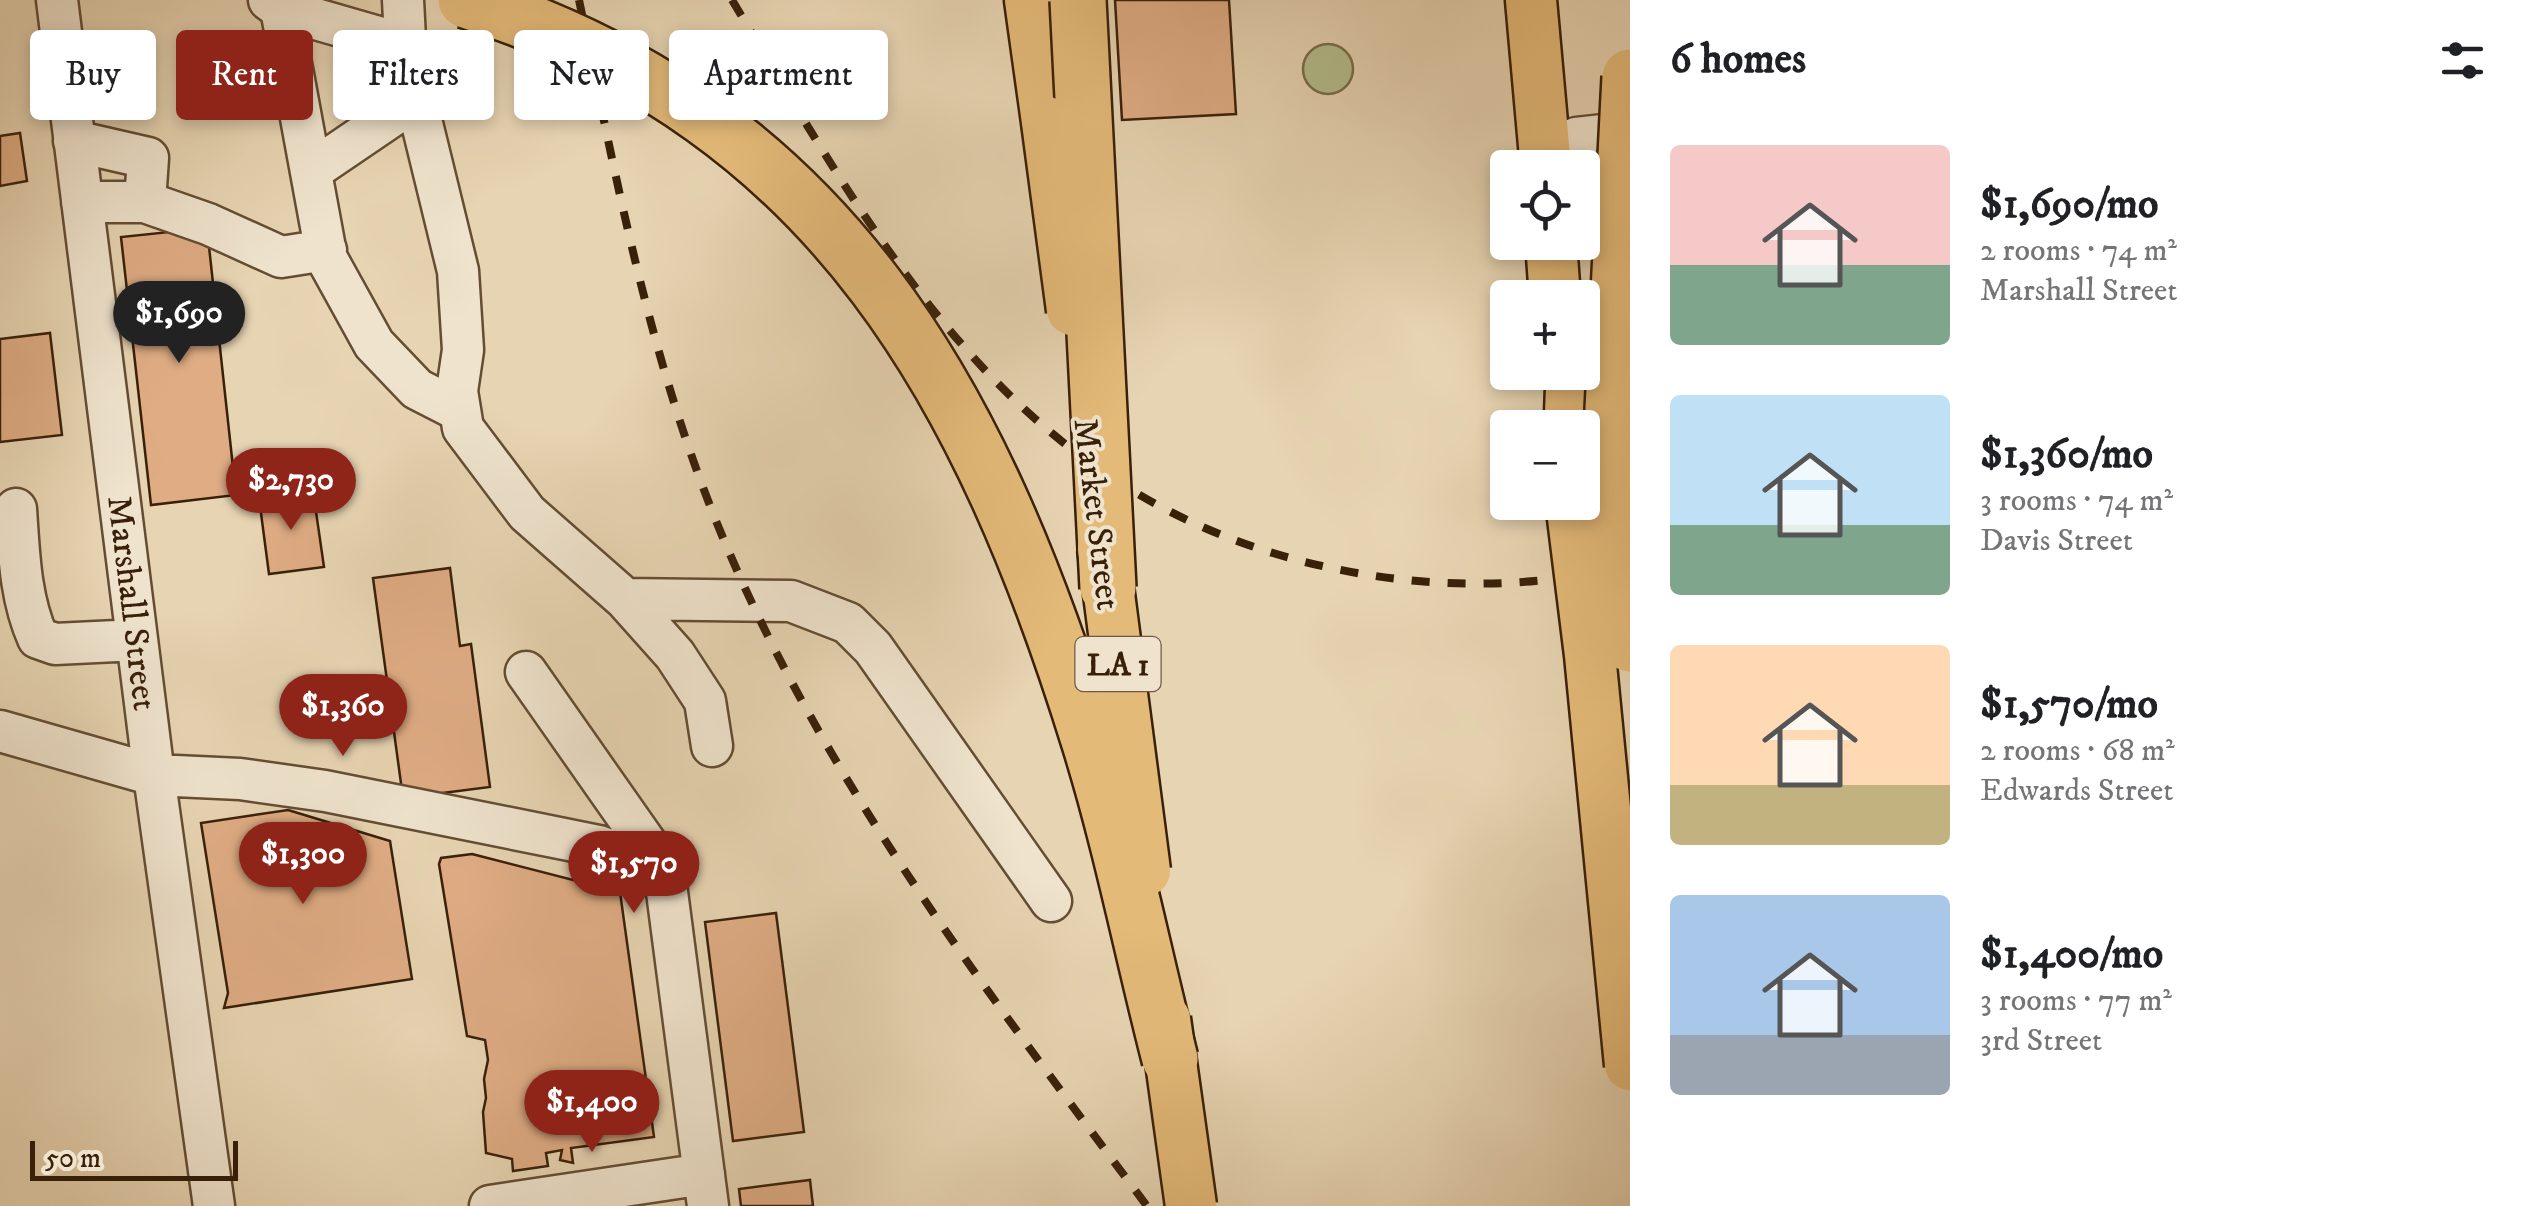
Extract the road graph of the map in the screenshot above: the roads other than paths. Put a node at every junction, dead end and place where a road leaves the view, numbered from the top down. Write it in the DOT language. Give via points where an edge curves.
graph roads {
  1 [pos="57,0"];
  2 [pos="402,0"];
  3 [pos="466,0"];
  4 [pos="1030,0"];
  5 [pos="1078,0"];
  6 [pos="1531,0"];
  7 [pos="275,4"];
  8 [pos="360,30"];
  9 [pos="405,30"];
  10 [pos="1630,48"];
  11 [pos="1630,77"];
  12 [pos="386,120"];
  13 [pos="422,120"];
  14 [pos="1630,132"];
  15 [pos="74,141"];
  16 [pos="1560,150"];
  17 [pos="1571,150"];
  18 [pos="311,171"];
  19 [pos="82,202"];
  20 [pos="145,202"];
  21 [pos="326,250"];
  22 [pos="1584,280"];
  23 [pos="460,411"];
  24 [pos="16,509"];
  25 [pos="1573,520"];
  26 [pos="1108,588"];
  27 [pos="625,599"];
  28 [pos="137,640"];
  29 [pos="1630,644"];
  30 [pos="526,672"];
  31 [pos="0,731"];
  32 [pos="712,746"];
  33 [pos="154,775"];
  34 [pos="664,869"];
  35 [pos="1052,901"];
  36 [pos="1170,1059"];
  37 [pos="1630,1065"];
  38 [pos="706,1190"];
  39 [pos="214,1206"];
  40 [pos="490,1206"];
  41 [pos="1191,1206"];
  1 -- 15 [label="street, Marshall Street"];
  2 -- 9 [label="street"];
  3 -- 36 [label="highway, bridge" via="600,54 729,135 844,245 918,343 990,478 1047,614 1099,774"];
  4 -- 26 [label="main road, Market Street / LA 1, bridge"];
  5 -- 26 [label="highway, bridge"];
  6 -- 16 [label="main road"];
  7 -- 8 [label="street"];
  7 -- 18 [label="street"];
  10 -- 22 [label="highway" via="1605,134"];
  11 -- 29 [label="highway, bridge" via="1613,409"];
  12 -- 18 [label="street"];
  13 -- 23 [label="street" via="458,270"];
  14 -- 17 [label="street"];
  15 -- 19 [label="street, Marshall Street"];
  15 -- 20 [label="street" via="148,158"];
  18 -- 21 [label="street"];
  19 -- 20 [label="street"];
  19 -- 28 [label="street, Marshall Street"];
  20 -- 21 [label="street" via="281,257"];
  21 -- 23 [label="street" via="374,344 417,389"];
  23 -- 27 [label="street" via="464,428 527,514"];
  24 -- 28 [label="street" via="20,570 38,638 55,644"];
  25 -- 37 [label="main road, bridge"];
  26 -- 36 [label="main road, Market Street / LA 1, bridge"];
  27 -- 32 [label="street" via="705,701"];
  27 -- 35 [label="street" via="792,602 848,623 873,648"];
  28 -- 33 [label="street, Marshall Street"];
  30 -- 34 [label="street"];
  31 -- 33 [label="street"];
  33 -- 34 [label="street" via="325,792 599,846"];
  33 -- 39 [label="street, Marshall Street"];
  34 -- 38 [label="street"];
  36 -- 41 [label="main road, Market Street / LA 1, bridge"];
  38 -- 40 [label="street"];
}
